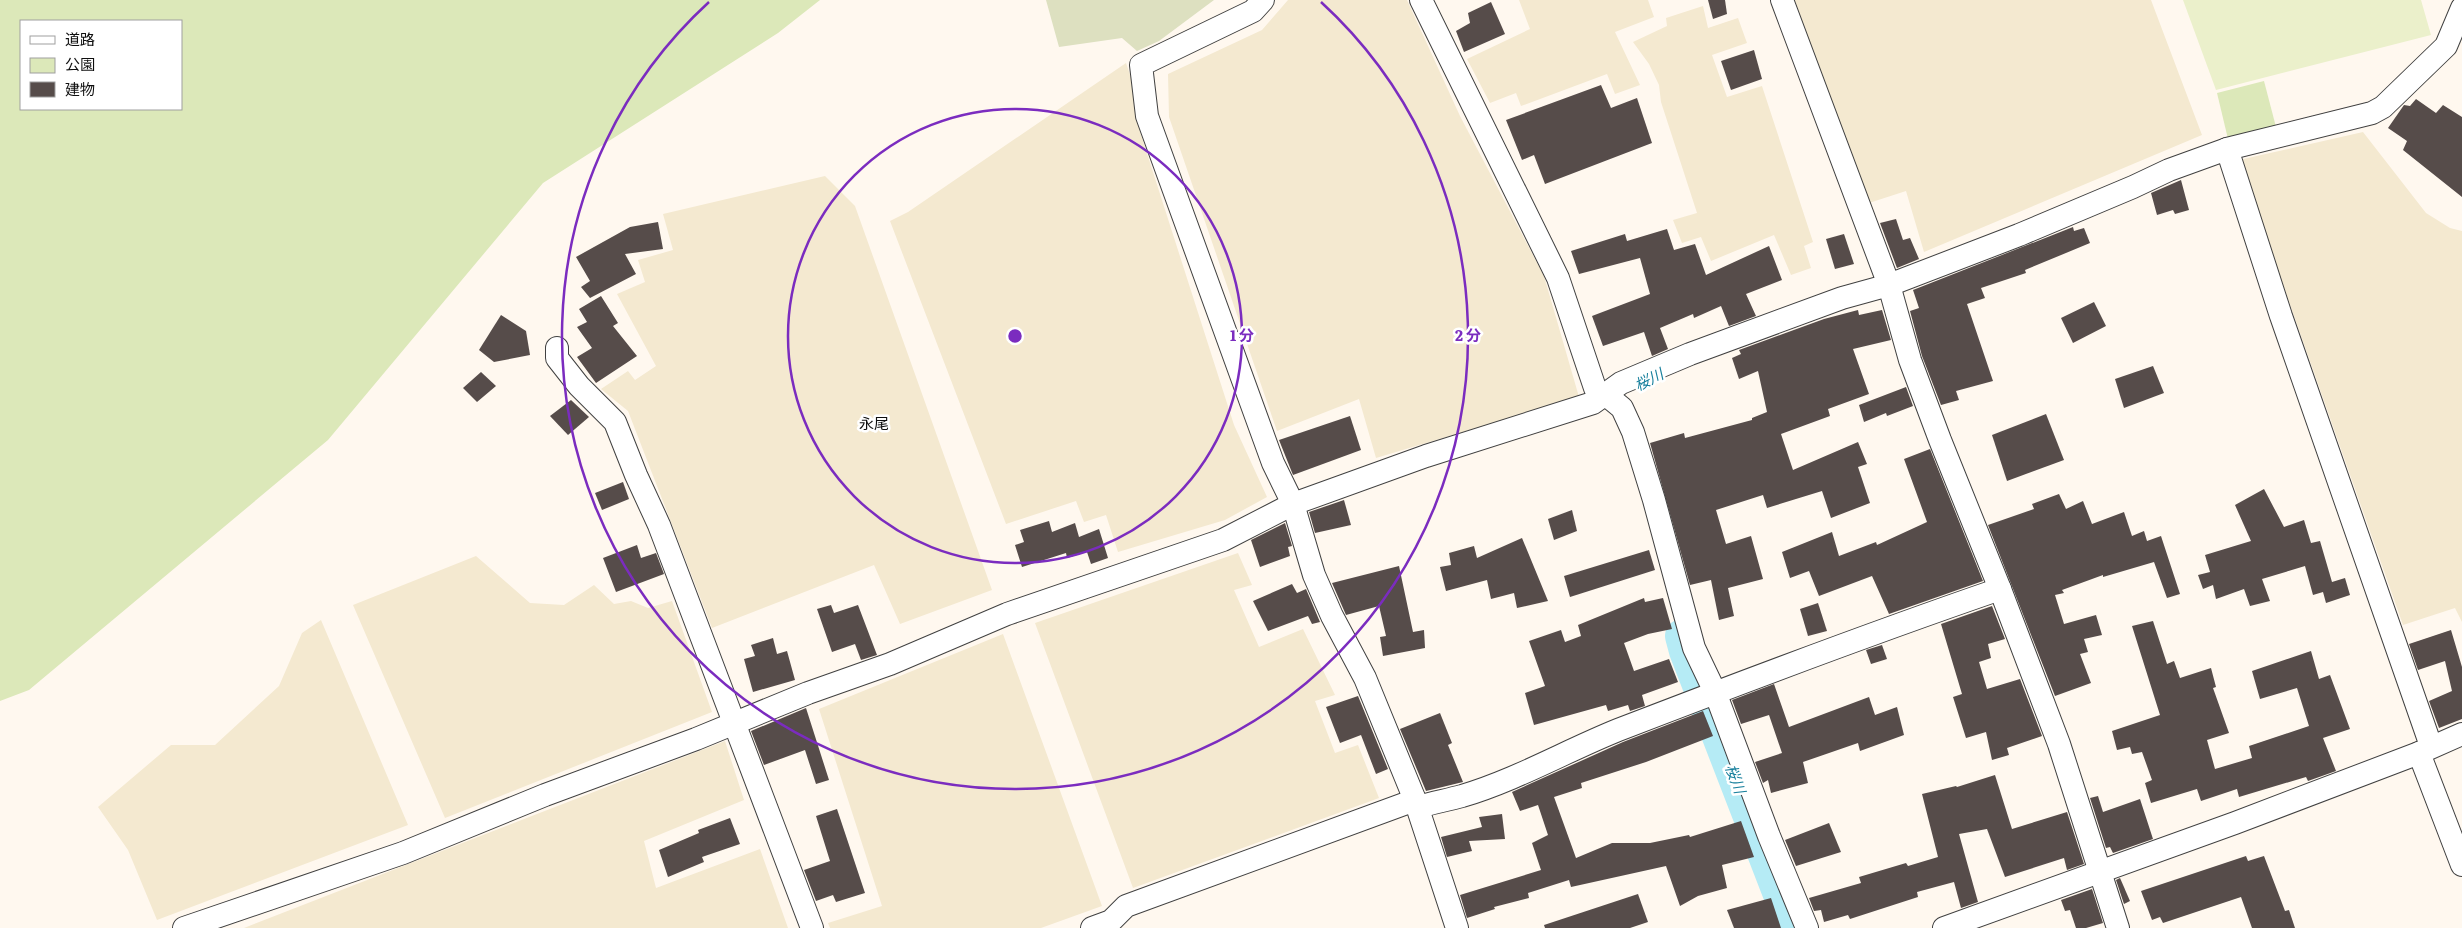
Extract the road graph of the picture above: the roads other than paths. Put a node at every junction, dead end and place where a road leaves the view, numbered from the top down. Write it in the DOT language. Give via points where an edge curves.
graph roads {
  1 [pos="1263,0"];
  2 [pos="1421,0"];
  3 [pos="1782,0"];
  4 [pos="2462,8"];
  5 [pos="2227,149"];
  6 [pos="1883,287"];
  7 [pos="556,348"];
  8 [pos="1610,400"];
  9 [pos="1293,504"];
  10 [pos="2000,589"];
  11 [pos="1707,696"];
  12 [pos="734,724"];
  13 [pos="2462,734"];
  14 [pos="2425,749"];
  15 [pos="1417,803"];
  16 [pos="2462,865"];
  17 [pos="2099,873"];
  18 [pos="184,928"];
  19 [pos="812,928"];
  20 [pos="1092,928"];
  21 [pos="1457,928"];
  22 [pos="1807,928"];
  23 [pos="1944,928"];
  24 [pos="2118,928"];
  1 -- 9 [label="street" via="1253,11 1141,65 1147,116 1178,206 1273,463"];
  2 -- 8 [label="street" via="1558,278 1595,388"];
  3 -- 6 [label="street"];
  4 -- 5 [label="street" via="2446,46 2372,113"];
  5 -- 6 [label="street"];
  5 -- 14 [label="street"];
  6 -- 8 [label="street" via="1842,298 1690,354 1621,383"];
  6 -- 10 [label="street"];
  7 -- 12 [label="street" via="557,358 579,386 615,422 659,525"];
  8 -- 9 [label="street" via="1426,456"];
  8 -- 11 [label="street" via="1633,432"];
  9 -- 12 [label="street" via="1223,540 1007,614 890,664 808,692"];
  9 -- 15 [label="street" via="1314,575 1365,678"];
  10 -- 11 [label="street" via="1905,621"];
  10 -- 17 [label="street" via="2059,744"];
  11 -- 15 [label="street" via="1583,744 1463,796"];
  11 -- 22 [label="street"];
  12 -- 18 [label="street" via="545,795 404,853"];
  12 -- 19 [label="street"];
  13 -- 14 [label="street"];
  14 -- 16 [label="street"];
  14 -- 17 [label="street"];
  15 -- 20 [label="street" via="1126,906 1111,921"];
  15 -- 21 [label="street"];
  17 -- 23 [label="street"];
  17 -- 24 [label="street"];
}
